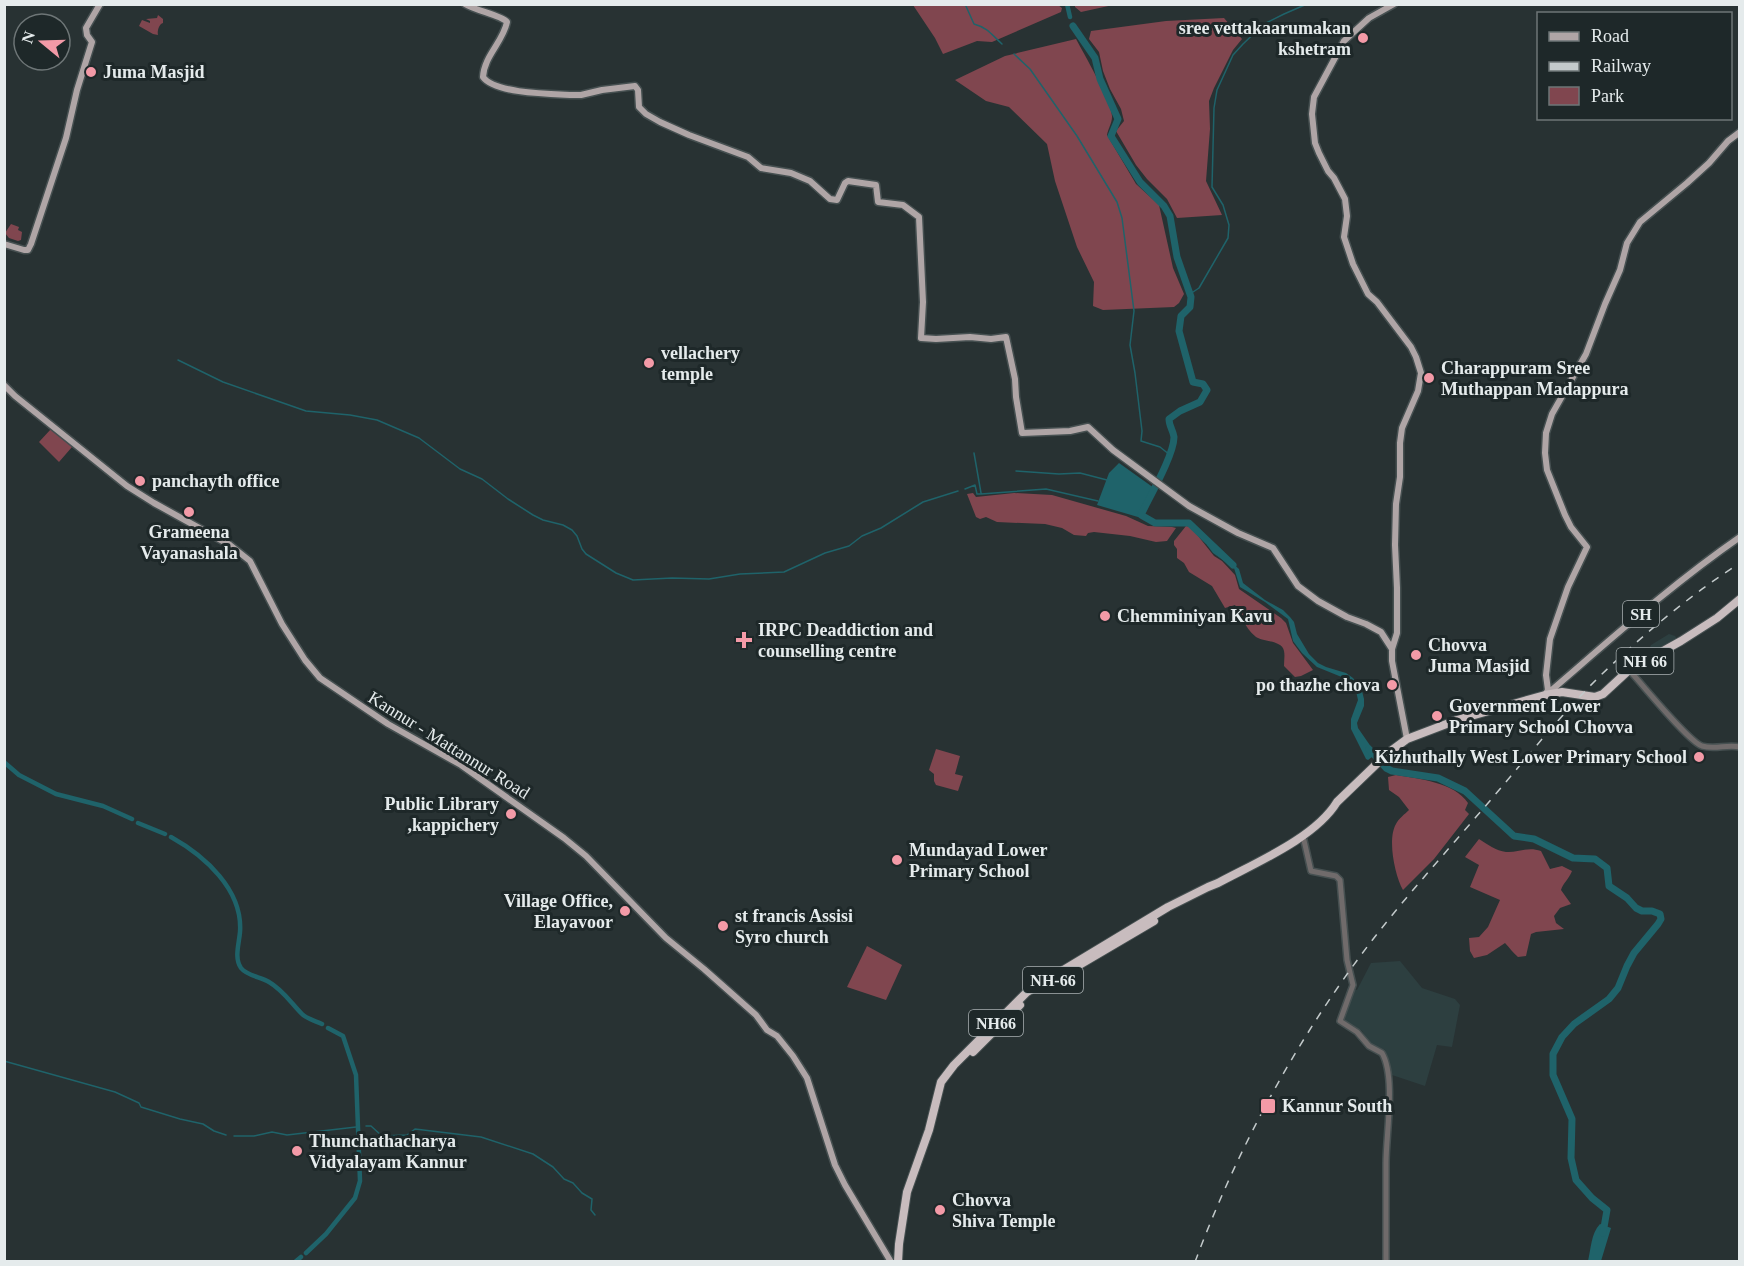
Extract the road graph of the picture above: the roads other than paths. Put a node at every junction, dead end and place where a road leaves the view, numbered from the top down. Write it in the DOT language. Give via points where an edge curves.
graph roads {
  1 [pos="100,4"];
  2 [pos="465,4"];
  3 [pos="1394,4"];
  4 [pos="1740,132"];
  5 [pos="4,244"];
  6 [pos="4,385"];
  7 [pos="1740,537"];
  8 [pos="1740,599"];
  9 [pos="1392,649"];
  10 [pos="1629,670"];
  11 [pos="1545,695"];
  12 [pos="1407,739"];
  13 [pos="1740,747"];
  14 [pos="1303,836"];
  15 [pos="886,1255"];
  16 [pos="899,1258"];
  17 [pos="891,1262"];
  18 [pos="1386,1262"];
  1 -- 5 [label="main road" via="86,28 92,42 31,244 24,250"];
  2 -- 9 [label="main road" via="507,22 484,68 483,77 488,82 522,92 573,95 635,86 639,90 639,107 653,118 748,157 761,168 810,181 830,199 837,200 848,182 876,185 878,202 903,205 919,217 921,338 1006,337 1022,433 1092,430 1103,443 1192,508 1273,548 1298,586 1318,601 1381,632"];
  3 -- 9 [label="main road" via="1369,18 1344,41 1314,97 1312,114 1315,143 1345,199 1344,237 1353,264 1368,294 1411,347 1421,373 1400,443 1395,545 1397,633"];
  4 -- 11 [label="main road" via="1634,230 1586,354 1549,422 1547,470 1571,527 1587,548 1550,639"];
  6 -- 15 [label="main road, Kannur - Mattannur Road" via="127,486 230,545 250,561 282,624 320,678 461,765 564,837 666,938 756,1015 777,1036 807,1078 836,1165"];
  7 -- 11 [label="main road, SH" via="1671,589"];
  8 -- 10 [label="highway, NH 66 / NH 66" via="1717,618"];
  9 -- 12 [label="main road"];
  10 -- 11 [label="highway, NH 66 / NH 66" via="1595,697 1562,692"];
  10 -- 13 [label="street" via="1698,744"];
  11 -- 12 [label="highway, NH66"];
  12 -- 14 [label="highway, NH66"];
  14 -- 16 [label="highway, NH66" via="1134,927 1027,992 954,1065 938,1093 934,1119 907,1192"];
  14 -- 18 [label="street" via="1311,871 1340,880 1353,985 1340,1021 1383,1053 1388,1068"];
  15 -- 16 [label="main road"];
  15 -- 17 [label="main road, Kannur - Mattannur Road"];
}
